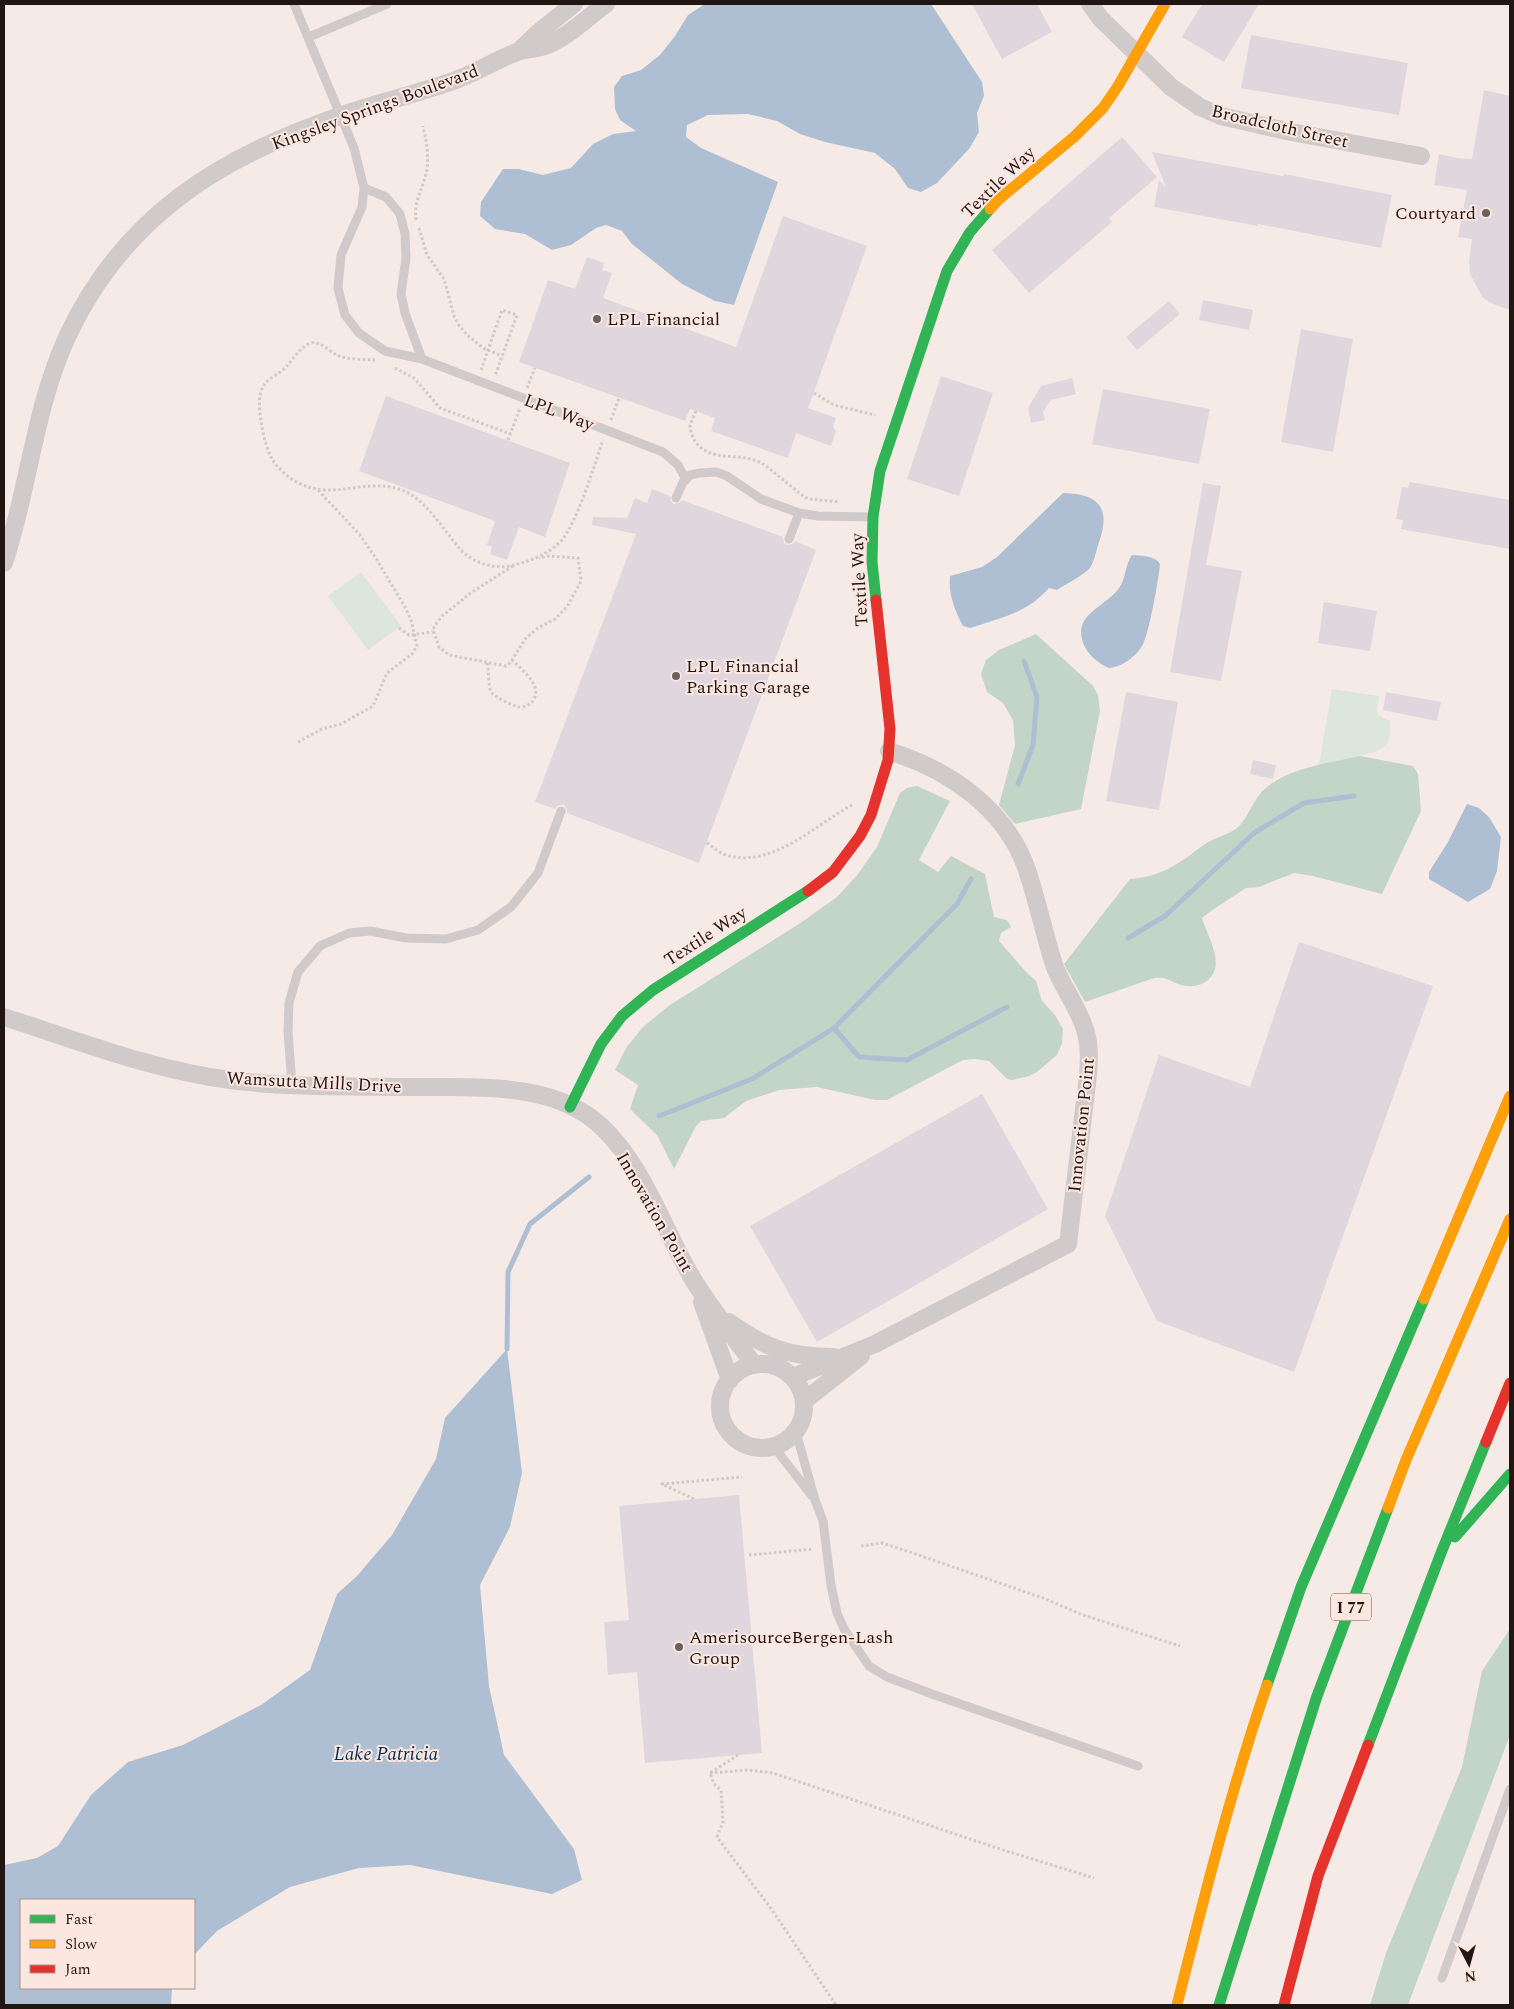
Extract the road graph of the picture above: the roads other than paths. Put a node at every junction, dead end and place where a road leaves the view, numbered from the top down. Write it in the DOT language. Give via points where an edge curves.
graph roads {
  1 [pos="294,4"];
  2 [pos="387,4"];
  3 [pos="574,4"];
  4 [pos="606,4"];
  5 [pos="1090,4"];
  6 [pos="1164,4"];
  7 [pos="309,38"];
  8 [pos="518,52"];
  9 [pos="1137,53"];
  10 [pos="339,116"];
  11 [pos="1421,156"];
  12 [pos="364,188"];
  13 [pos="422,359"];
  14 [pos="686,480"];
  15 [pos="676,498"];
  16 [pos="798,513"];
  17 [pos="874,517"];
  18 [pos="789,539"];
  19 [pos="4,563"];
  20 [pos="889,751"];
  21 [pos="561,811"];
  22 [pos="4,1017"];
  23 [pos="292,1085"];
  24 [pos="1510,1096"];
  25 [pos="570,1107"];
  26 [pos="1510,1219"];
  27 [pos="694,1280"];
  28 [pos="718,1315"];
  29 [pos="875,1344"];
  30 [pos="845,1356"];
  31 [pos="754,1365"];
  32 [pos="793,1377"];
  33 [pos="730,1380"];
  34 [pos="1510,1383"];
  35 [pos="804,1401"];
  36 [pos="796,1432"];
  37 [pos="774,1447"];
  38 [pos="1510,1474"];
  39 [pos="815,1500"];
  40 [pos="1441,1553"];
  41 [pos="1138,1766"];
  42 [pos="1510,1789"];
  43 [pos="1442,1978"];
  44 [pos="1177,2005"];
  45 [pos="1219,2005"];
  46 [pos="1284,2005"];
  1 -- 7 [label="lane, LPL Way"];
  2 -- 7 [label="lane"];
  3 -- 8 [label="street, Kingsley Springs Boulevard"];
  4 -- 8 [label="street, Kingsley Springs Boulevard" via="547,45"];
  5 -- 9 [label="street, Broadcloth Street"];
  6 -- 9 [label="main road, Textile Way"];
  7 -- 10 [label="lane, LPL Way"];
  8 -- 10 [label="street, Kingsley Springs Boulevard" via="457,80"];
  9 -- 11 [label="street, Broadcloth Street" via="1171,87 1200,107 1222,116"];
  9 -- 17 [label="main road, Textile Way" via="1103,108 1074,137 998,200 970,232 948,271 880,471"];
  10 -- 12 [label="lane, LPL Way" via="354,148"];
  10 -- 19 [label="street, Kingsley Springs Boulevard" via="289,134 236,159 191,186 153,217 105,271 67,336 50,378"];
  12 -- 13 [label="lane" via="386,197 400,214 406,258 401,294"];
  12 -- 13 [label="lane, LPL Way" via="362,207 341,255 338,288 345,315 360,333 385,351"];
  13 -- 14 [label="lane, LPL Way" via="663,452 678,465"];
  14 -- 15 [label="lane"];
  14 -- 16 [label="lane" via="690,475 700,473 722,474 761,499"];
  16 -- 17 [label="lane"];
  16 -- 18 [label="lane"];
  17 -- 20 [label="main road, Textile Way" via="872,562 890,729"];
  20 -- 25 [label="main road, Textile Way" via="871,815 833,872 653,990 622,1016 602,1044"];
  20 -- 29 [label="street, Innovation Point" via="956,782 994,814 1005,829 1025,865 1054,964 1081,1018 1089,1054 1085,1117 1068,1244"];
  21 -- 23 [label="lane" via="538,873 511,907 478,930 446,939 406,938 370,931 348,933 320,946 298,972 289,1003"];
  22 -- 23 [label="street, Wamsutta Mills Drive" via="132,1060 173,1070 229,1080"];
  23 -- 25 [label="street, Wamsutta Mills Drive" via="507,1089 551,1098"];
  24 -- 44 [label="main road" via="1301,1587 1246,1748"];
  25 -- 27 [label="street, Innovation Point" via="600,1126 621,1150"];
  26 -- 45 [label="main road, I 77" via="1406,1460 1317,1696"];
  27 -- 28 [label="street, Innovation Point"];
  27 -- 33 [label="street, Innovation Point"];
  28 -- 30 [label="street" via="774,1350 806,1356"];
  28 -- 31 [label="street, Innovation Point"];
  29 -- 30 [label="street, Innovation Point"];
  29 -- 35 [label="street, Innovation Point"];
  30 -- 32 [label="street, Innovation Point"];
  31 -- 32 [label="street" via="775,1366"];
  31 -- 33 [label="street" via="734,1374"];
  32 -- 35 [label="street"];
  33 -- 37 [label="street" via="720,1399 726,1428 735,1439 748,1446"];
  34 -- 40 [label="main road"];
  35 -- 36 [label="street" via="802,1420"];
  36 -- 37 [label="street"];
  36 -- 39 [label="lane"];
  37 -- 39 [label="lane"];
  38 -- 40 [label="main road"];
  39 -- 41 [label="lane" via="823,1521 838,1613 844,1629 869,1666 887,1677"];
  40 -- 46 [label="main road" via="1318,1876"];
  42 -- 43 [label="lane"];
}
